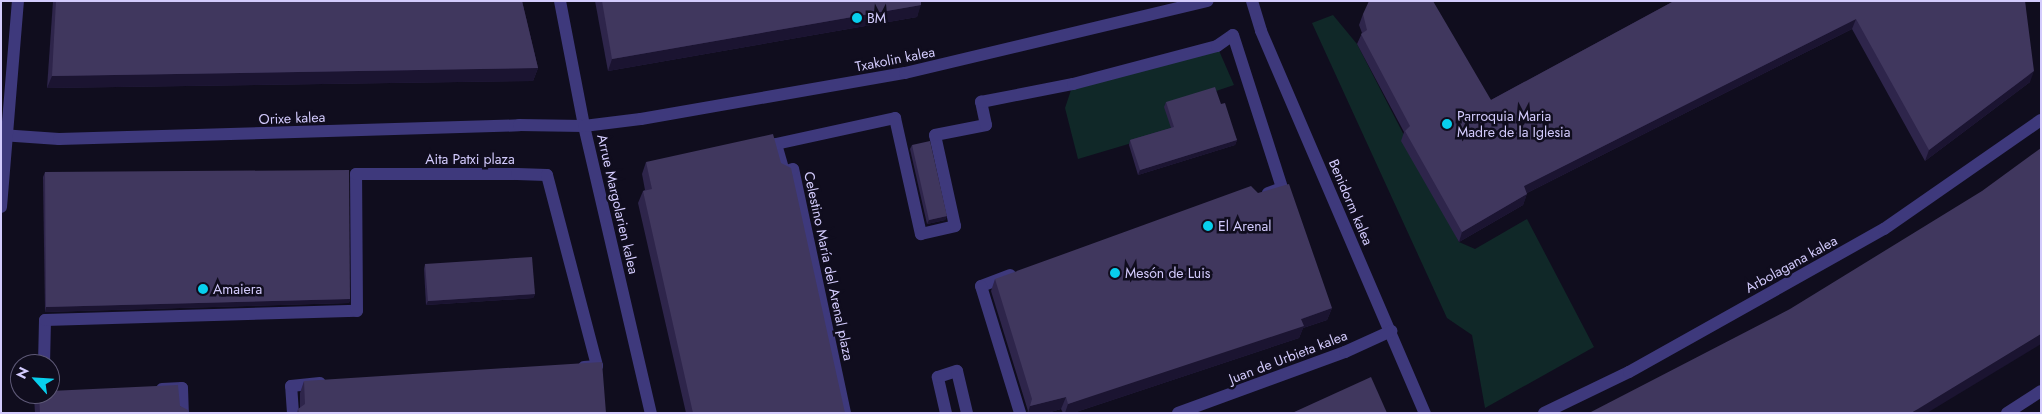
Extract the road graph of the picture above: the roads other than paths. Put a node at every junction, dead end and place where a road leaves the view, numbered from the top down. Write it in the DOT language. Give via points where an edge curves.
graph roads {
  1 [pos="18,1"];
  2 [pos="560,1"];
  3 [pos="1208,1"];
  4 [pos="1252,1"];
  5 [pos="2041,120"];
  6 [pos="584,126"];
  7 [pos="4,135"];
  8 [pos="1255,198"];
  9 [pos="1,207"];
  10 [pos="1027,269"];
  11 [pos="1391,331"];
  12 [pos="44,354"];
  13 [pos="568,368"];
  14 [pos="331,382"];
  15 [pos="152,390"];
  16 [pos="2041,391"];
  17 [pos="1194,410"];
  18 [pos="184,413"];
  19 [pos="293,413"];
  20 [pos="651,413"];
  21 [pos="845,413"];
  22 [pos="946,413"];
  23 [pos="967,413"];
  24 [pos="1020,413"];
  25 [pos="1178,413"];
  26 [pos="1425,413"];
  27 [pos="1544,413"];
  28 [pos="2007,413"];
  1 -- 7 [label="street"];
  2 -- 6 [label="street, Arrue Margolarien kalea"];
  3 -- 6 [label="street, Txakolin kalea" via="905,73"];
  4 -- 11 [label="street, Benidorm kalea" via="1268,48"];
  5 -- 27 [label="street, Arbolagana kalea" via="1884,229 1629,372"];
  6 -- 7 [label="street, Orixe kalea" via="59,139"];
  6 -- 20 [label="street, Arrue Margolarien kalea"];
  7 -- 9 [label="street"];
  8 -- 21 [label="street, Celestino María del Arenal plaza" via="1282,188 1233,35 1217,46 1073,84 981,102 986,125 936,135 955,226 922,234 895,118 776,144 784,172 793,169"];
  10 -- 24 [label="street" via="980,286"];
  11 -- 17 [label="street, Juan de Urbieta kalea"];
  11 -- 26 [label="street, Benidorm kalea"];
  12 -- 13 [label="street, Aita Patxi plaza" via="45,320 358,311 356,174 527,174 547,175 597,366"];
  14 -- 19 [label="street" via="291,386"];
  15 -- 18 [label="street" via="182,388"];
  16 -- 28 [label="street"];
  17 -- 25 [label="street, Juan de Urbieta kalea"];
  22 -- 23 [label="street" via="938,377 957,371"];
}
